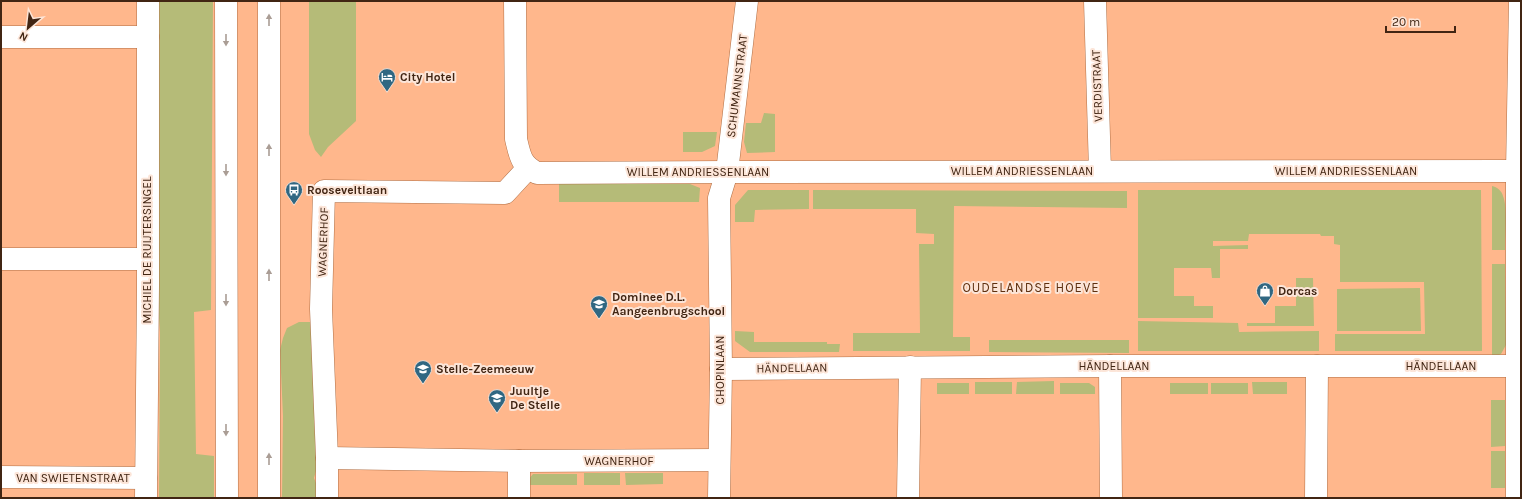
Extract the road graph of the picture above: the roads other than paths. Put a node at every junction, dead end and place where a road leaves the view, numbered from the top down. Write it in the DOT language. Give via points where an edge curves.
graph roads {
  1 [pos="148,1"];
  2 [pos="226,1"];
  3 [pos="269,1"];
  4 [pos="515,1"];
  5 [pos="747,1"];
  6 [pos="1095,1"];
  7 [pos="1520,1"];
  8 [pos="1,37"];
  9 [pos="148,37"];
  10 [pos="528,168"];
  11 [pos="1100,171"];
  12 [pos="1517,171"];
  13 [pos="727,172"];
  14 [pos="1519,214"];
  15 [pos="1,259"];
  16 [pos="147,259"];
  17 [pos="1110,366"];
  18 [pos="1317,366"];
  19 [pos="1516,366"];
  20 [pos="910,367"];
  21 [pos="721,369"];
  22 [pos="328,458"];
  23 [pos="719,460"];
  24 [pos="519,461"];
  25 [pos="1,477"];
  26 [pos="146,488"];
  27 [pos="227,498"];
  28 [pos="269,498"];
  29 [pos="327,498"];
  30 [pos="519,498"];
  31 [pos="719,498"];
  32 [pos="908,498"];
  33 [pos="1111,498"];
  34 [pos="1316,498"];
  35 [pos="1517,498"];
  1 -- 9 [label="street, MICHIEL DE RUIJTERSINGEL"];
  2 -- 27 [label="street, one-way"];
  28 -- 3 [label="street, one-way"];
  4 -- 10 [label="street" via="516,139 520,155"];
  5 -- 13 [label="street, SCHUMANNSTRAAT"];
  6 -- 11 [label="street, VERDISTRAAT"];
  7 -- 12 [label="street"];
  8 -- 9 [label="street"];
  9 -- 16 [label="street, MICHIEL DE RUIJTERSINGEL"];
  10 -- 13 [label="street, WILLEM ANDRIESSENLAAN" via="537,173"];
  10 -- 22 [label="street, WAGNERHOF" via="505,193 324,191 321,309"];
  11 -- 12 [label="street, WILLEM ANDRIESSENLAAN"];
  11 -- 13 [label="street, WILLEM ANDRIESSENLAAN"];
  12 -- 14 [label="street"];
  13 -- 21 [label="street, CHOPINLAAN" via="718,198"];
  14 -- 19 [label="street"];
  15 -- 16 [label="street"];
  16 -- 26 [label="street, MICHIEL DE RUIJTERSINGEL"];
  17 -- 18 [label="street, HÄNDELLAAN"];
  17 -- 20 [label="street, HÄNDELLAAN"];
  17 -- 33 [label="street"];
  18 -- 19 [label="street, HÄNDELLAAN"];
  18 -- 34 [label="street"];
  19 -- 35 [label="street"];
  20 -- 21 [label="street, HÄNDELLAAN"];
  20 -- 32 [label="street"];
  21 -- 23 [label="street, CHOPINLAAN"];
  22 -- 24 [label="street, WAGNERHOF"];
  22 -- 29 [label="street, WAGNERHOF"];
  23 -- 24 [label="street, WAGNERHOF"];
  23 -- 31 [label="street, CHOPINLAAN"];
  24 -- 30 [label="street"];
  25 -- 26 [label="street, VAN SWIETENSTRAAT"];
}
